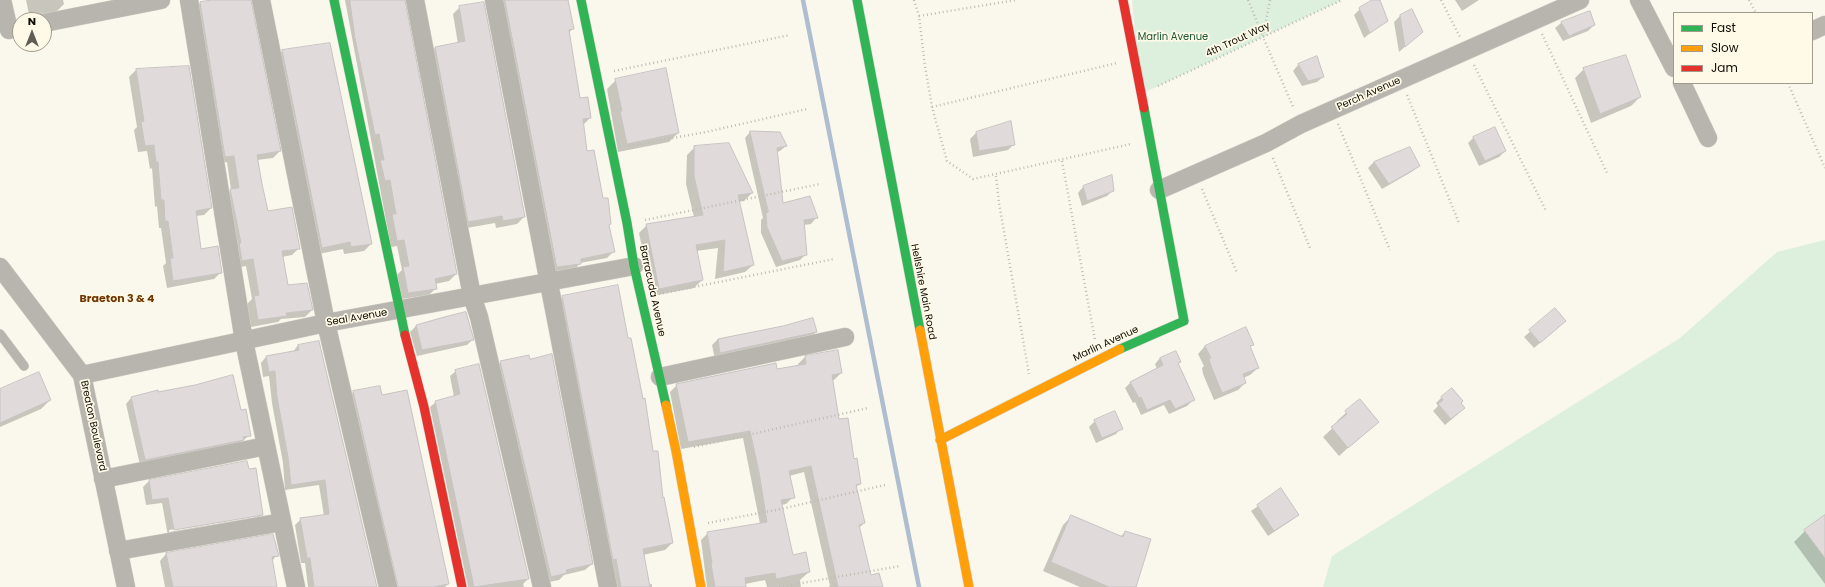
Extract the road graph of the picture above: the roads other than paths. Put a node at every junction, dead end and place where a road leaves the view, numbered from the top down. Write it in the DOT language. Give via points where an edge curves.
graph roads {
  1 [pos="2,0"];
  2 [pos="161,0"];
  3 [pos="189,0"];
  4 [pos="261,0"];
  5 [pos="334,0"];
  6 [pos="415,0"];
  7 [pos="494,0"];
  8 [pos="580,0"];
  9 [pos="857,0"];
  10 [pos="1123,0"];
  11 [pos="1580,0"];
  12 [pos="1640,0"];
  13 [pos="115,4"];
  14 [pos="52,21"];
  15 [pos="1825,25"];
  16 [pos="10,30"];
  17 [pos="1813,31"];
  18 [pos="1673,66"];
  19 [pos="1686,84"];
  20 [pos="1708,138"];
  21 [pos="1159,190"];
  22 [pos="634,266"];
  23 [pos="0,267"];
  24 [pos="550,281"];
  25 [pos="472,296"];
  26 [pos="399,310"];
  27 [pos="326,323"];
  28 [pos="0,334"];
  29 [pos="845,338"];
  30 [pos="244,341"];
  31 [pos="24,366"];
  32 [pos="82,375"];
  33 [pos="660,377"];
  34 [pos="940,440"];
  35 [pos="266,446"];
  36 [pos="103,479"];
  37 [pos="282,522"];
  38 [pos="118,551"];
  39 [pos="126,587"];
  40 [pos="296,587"];
  41 [pos="388,587"];
  42 [pos="462,587"];
  43 [pos="542,587"];
  44 [pos="608,587"];
  45 [pos="701,587"];
  46 [pos="969,587"];
  1 -- 16 [label="street"];
  2 -- 13 [label="street"];
  3 -- 30 [label="street"];
  4 -- 27 [label="street"];
  5 -- 26 [label="street"];
  6 -- 25 [label="street"];
  7 -- 24 [label="street"];
  8 -- 22 [label="street, Barracuda Avenue"];
  9 -- 34 [label="street, Hellshire Main Road"];
  10 -- 21 [label="street, Marlin Avenue"];
  11 -- 21 [label="street, Perch Avenue"];
  12 -- 18 [label="street"];
  13 -- 14 [label="street"];
  15 -- 17 [label="street"];
  19 -- 20 [label="street"];
  21 -- 34 [label="street, Marlin Avenue" via="1184,320 1098,359"];
  22 -- 24 [label="street, Seal Avenue"];
  22 -- 33 [label="street, Barracuda Avenue"];
  23 -- 32 [label="street, Breaton Boulevard"];
  24 -- 25 [label="street, Seal Avenue"];
  24 -- 44 [label="street"];
  25 -- 26 [label="street, Seal Avenue"];
  25 -- 43 [label="street"];
  26 -- 27 [label="street, Seal Avenue"];
  26 -- 42 [label="street" via="424,407"];
  27 -- 30 [label="street, Seal Avenue"];
  27 -- 41 [label="street"];
  28 -- 31 [label="lane"];
  29 -- 33 [label="street"];
  30 -- 32 [label="street, Seal Avenue"];
  30 -- 35 [label="street"];
  32 -- 36 [label="street, Breaton Boulevard"];
  33 -- 45 [label="street, Barracuda Avenue"];
  34 -- 46 [label="street, Hellshire Main Road"];
  35 -- 36 [label="street"];
  35 -- 37 [label="street"];
  36 -- 38 [label="street, Breaton Boulevard"];
  37 -- 38 [label="street"];
  37 -- 40 [label="street"];
  38 -- 39 [label="street, Breaton Boulevard"];
}
